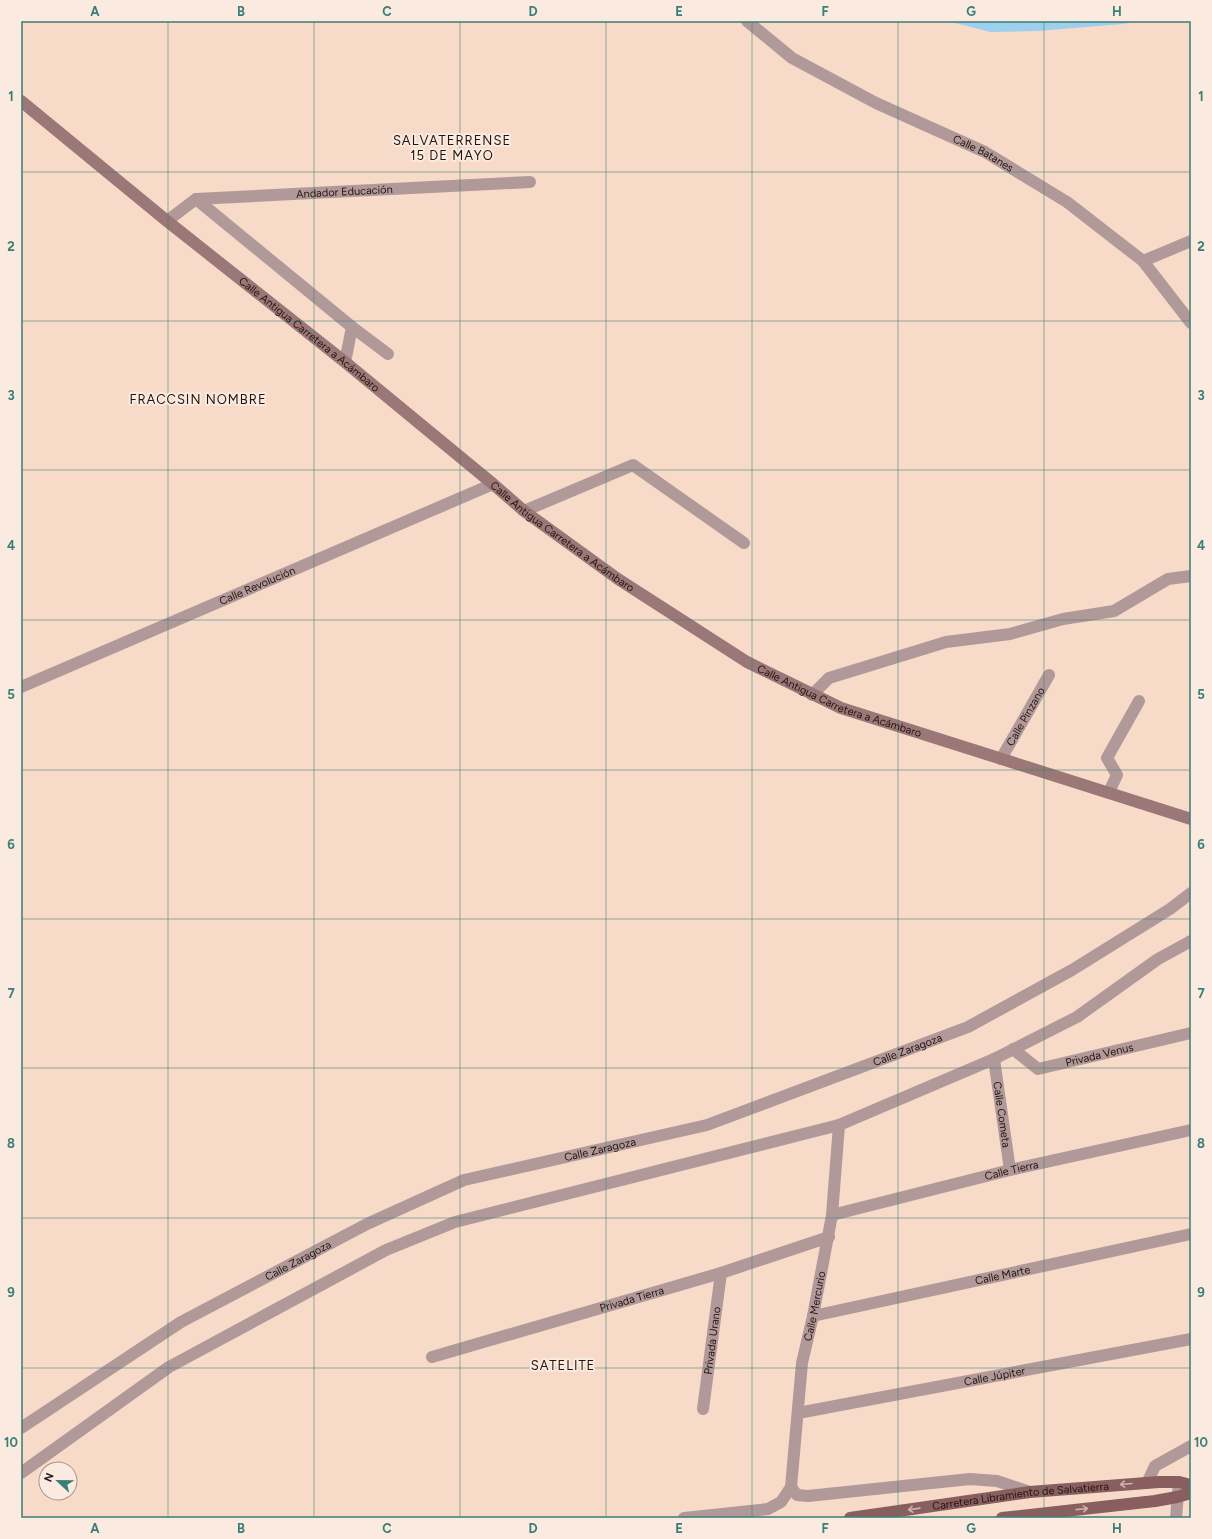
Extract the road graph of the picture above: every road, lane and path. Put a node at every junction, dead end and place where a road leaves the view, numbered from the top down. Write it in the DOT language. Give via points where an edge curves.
graph roads {
  1 [pos="747,21"];
  2 [pos="21,101"];
  3 [pos="530,182"];
  4 [pos="196,199"];
  5 [pos="167,222"];
  6 [pos="1191,241"];
  7 [pos="1143,261"];
  8 [pos="1191,323"];
  9 [pos="352,327"];
  10 [pos="388,354"];
  11 [pos="345,362"];
  12 [pos="493,484"];
  13 [pos="524,511"];
  14 [pos="744,543"];
  15 [pos="1191,576"];
  16 [pos="1049,675"];
  17 [pos="21,687"];
  18 [pos="812,695"];
  19 [pos="1139,701"];
  20 [pos="1001,759"];
  21 [pos="1109,792"];
  22 [pos="1191,819"];
  23 [pos="1191,894"];
  24 [pos="1191,941"];
  25 [pos="1191,1033"];
  26 [pos="1013,1049"];
  27 [pos="994,1059"];
  28 [pos="840,1125"];
  29 [pos="1191,1130"];
  30 [pos="1010,1170"];
  31 [pos="832,1215"];
  32 [pos="1191,1234"];
  33 [pos="829,1237"];
  34 [pos="721,1273"];
  35 [pos="813,1316"];
  36 [pos="1191,1339"];
  37 [pos="432,1356"];
  38 [pos="703,1409"];
  39 [pos="798,1413"];
  40 [pos="21,1428"];
  41 [pos="1191,1446"];
  42 [pos="21,1473"];
  43 [pos="1147,1482"];
  44 [pos="1179,1482"];
  45 [pos="1191,1485"];
  46 [pos="791,1487"];
  47 [pos="1030,1492"];
  48 [pos="1191,1493"];
  49 [pos="1177,1497"];
  50 [pos="684,1518"];
  51 [pos="850,1518"];
  52 [pos="1002,1518"];
  53 [pos="1176,1518"];
  1 -- 7 [label="street, Calle Batanes" via="792,58 876,103 985,152 1067,202"];
  2 -- 5 [label="main road, Calle Antigua Carretera a Acámbaro"];
  3 -- 4 [label="street, Andador Educación"];
  4 -- 5 [label="street"];
  4 -- 9 [label="street"];
  5 -- 11 [label="main road, Calle Antigua Carretera a Acámbaro"];
  6 -- 7 [label="street"];
  7 -- 8 [label="street, Calle Batanes"];
  9 -- 10 [label="street"];
  9 -- 11 [label="street"];
  11 -- 12 [label="main road, Calle Antigua Carretera a Acámbaro"];
  12 -- 13 [label="main road, Calle Antigua Carretera a Acámbaro"];
  12 -- 17 [label="street, Calle Revolución"];
  13 -- 14 [label="street" via="633,465"];
  13 -- 18 [label="main road, Calle Antigua Carretera a Acámbaro" via="618,579 747,662"];
  15 -- 18 [label="street" via="1168,579 1114,611 1063,619 1010,634 946,642 828,678"];
  16 -- 20 [label="street, Calle Pinzano"];
  18 -- 20 [label="main road, Calle Antigua Carretera a Acámbaro" via="841,708"];
  19 -- 21 [label="street" via="1106,758 1117,775"];
  20 -- 21 [label="main road, Calle Antigua Carretera a Acámbaro"];
  21 -- 22 [label="main road, Calle Antigua Carretera a Acámbaro"];
  23 -- 40 [label="street, Calle Zaragoza" via="1072,970 968,1027 707,1125 464,1180 374,1221 181,1322"];
  24 -- 26 [label="street" via="1158,958 1077,1017"];
  25 -- 26 [label="street, Privada Venus" via="1038,1069"];
  26 -- 27 [label="street"];
  27 -- 28 [label="street"];
  27 -- 30 [label="street, Calle Cometa"];
  28 -- 31 [label="street, Calle Mercurio"];
  28 -- 42 [label="street" via="455,1222 386,1250 169,1367"];
  29 -- 30 [label="street, Calle Tierra"];
  30 -- 31 [label="street, Calle Tierra"];
  31 -- 33 [label="street, Calle Mercurio"];
  32 -- 35 [label="street, Calle Marte"];
  33 -- 34 [label="street, Privada Tierra"];
  33 -- 35 [label="street, Calle Mercurio"];
  34 -- 37 [label="street, Privada Tierra"];
  34 -- 38 [label="street, Privada Urano"];
  35 -- 39 [label="street, Calle Mercurio" via="802,1363"];
  36 -- 39 [label="street, Calle Júpiter"];
  39 -- 46 [label="street, Calle Mercurio"];
  41 -- 43 [label="street" via="1155,1466"];
  43 -- 44 [label="main road, Carretera Libramiento de Salvatierra"];
  43 -- 47 [label="main road, Carretera Libramiento de Salvatierra, one-way"];
  44 -- 45 [label="main road, Carretera Libramiento de Salvatierra"];
  44 -- 49 [label="street"];
  46 -- 47 [label="street" via="797,1496 808,1496 970,1479 997,1481"];
  46 -- 50 [label="street" via="781,1502 768,1509"];
  47 -- 51 [label="main road, Carretera Libramiento de Salvatierra, one-way"];
  48 -- 49 [label="main road, Carretera Libramiento de Salvatierra"];
  52 -- 49 [label="main road, Carretera Libramiento de Salvatierra, one-way"];
  49 -- 53 [label="street"];
}
